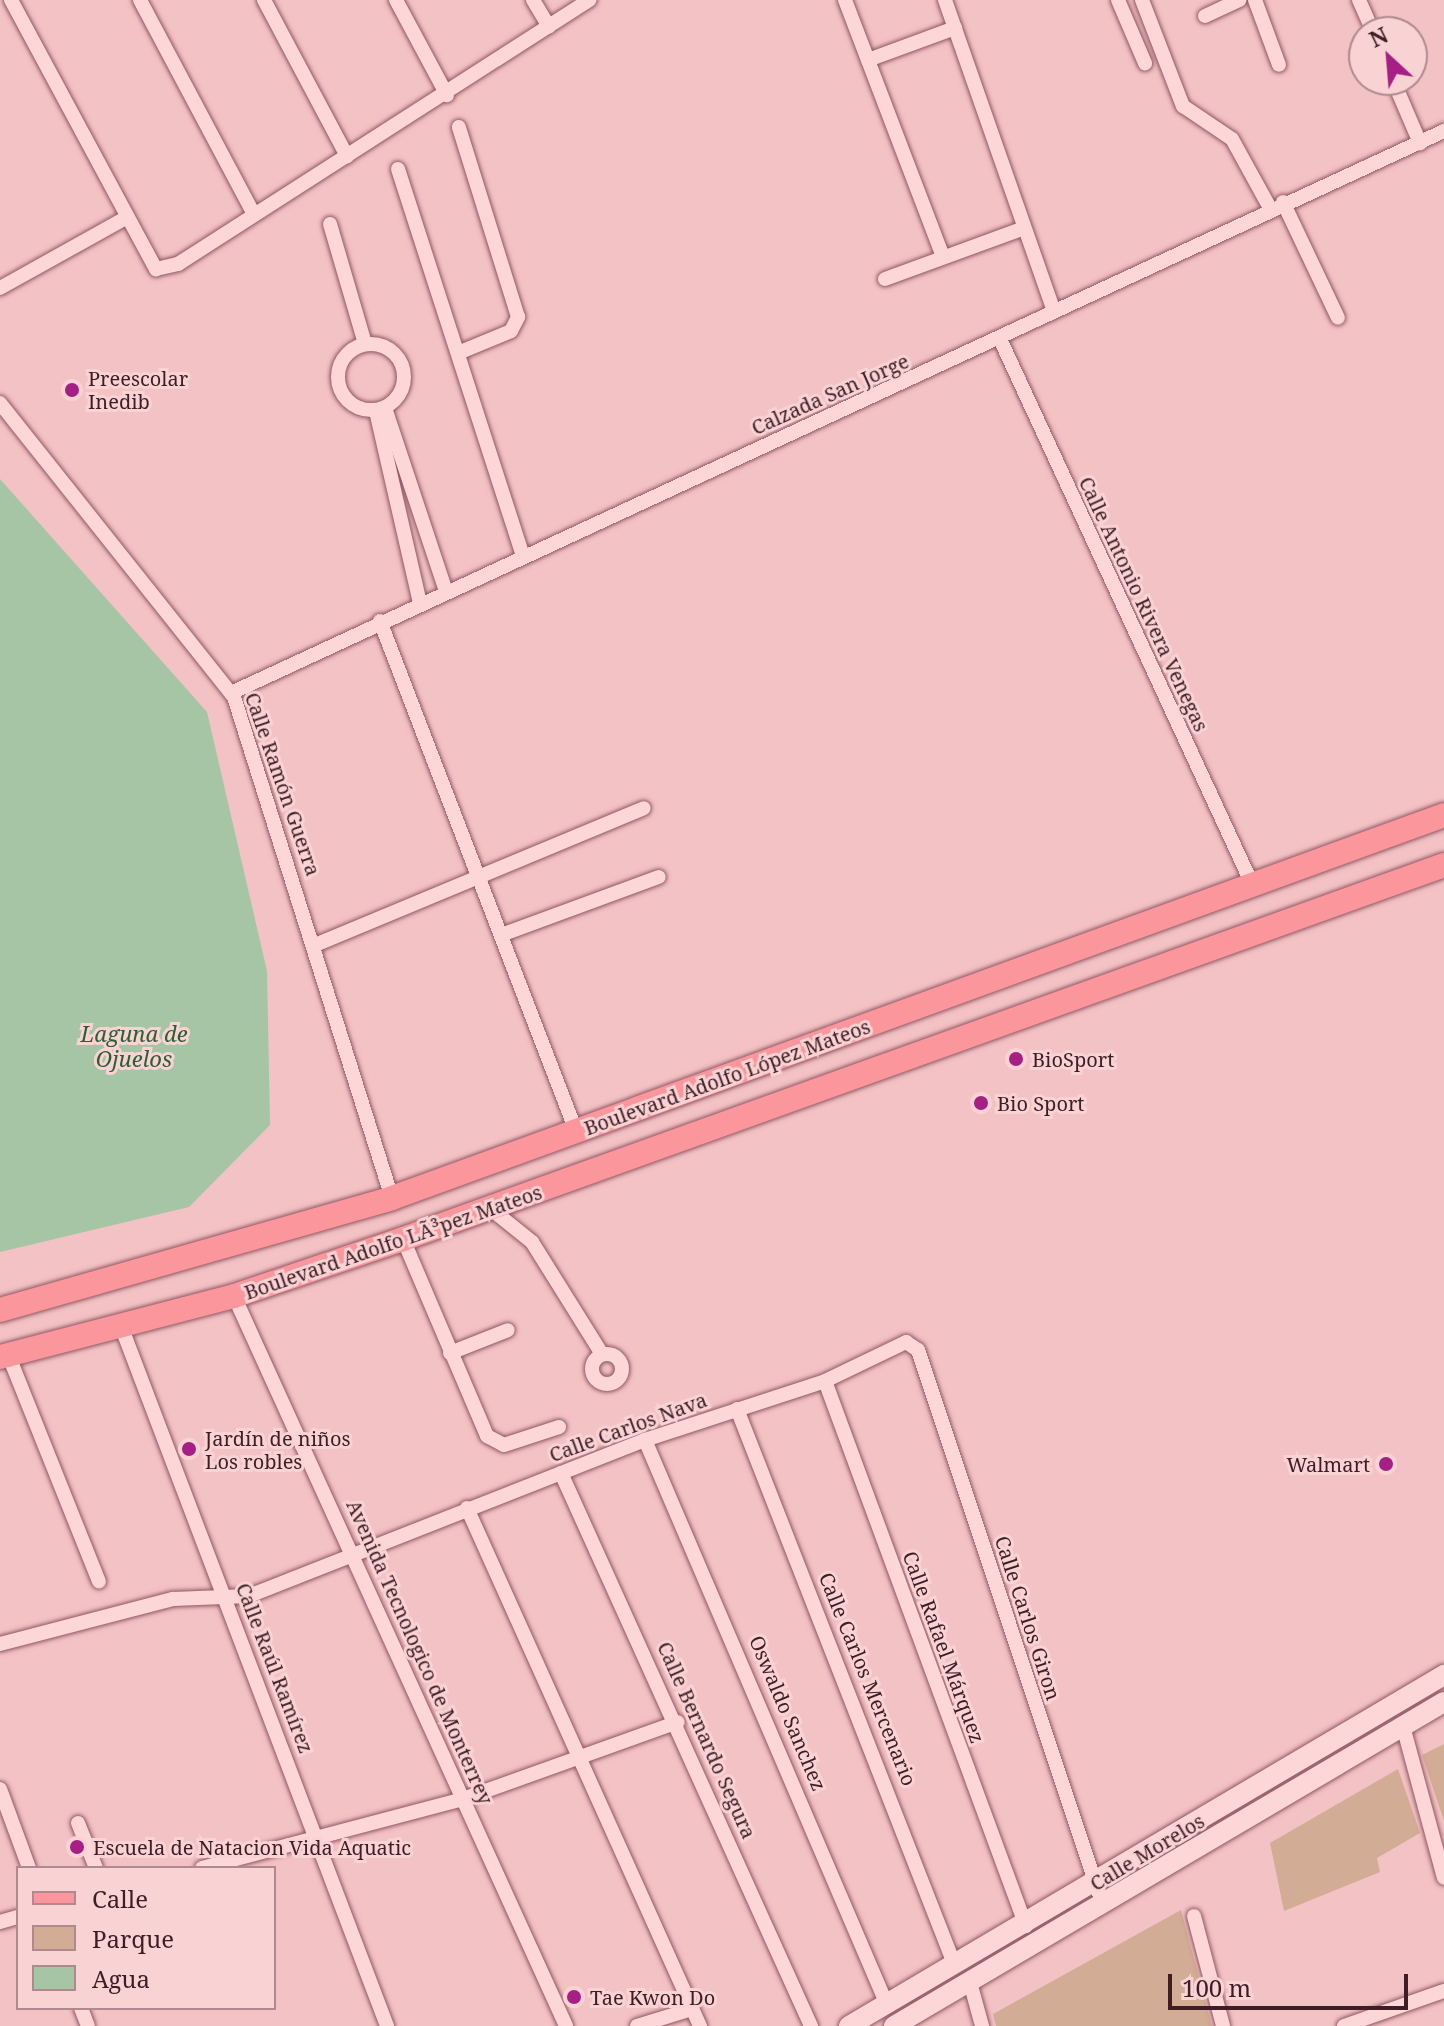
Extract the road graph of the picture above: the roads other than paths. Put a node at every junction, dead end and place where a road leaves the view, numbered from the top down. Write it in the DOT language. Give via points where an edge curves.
graph roads {
  1 [pos="11,0"];
  2 [pos="140,0"];
  3 [pos="264,0"];
  4 [pos="396,0"];
  5 [pos="533,0"];
  6 [pos="590,0"];
  7 [pos="845,0"];
  8 [pos="945,0"];
  9 [pos="1118,0"];
  10 [pos="1142,0"];
  11 [pos="1239,0"];
  12 [pos="1255,0"];
  13 [pos="1205,16"];
  14 [pos="549,27"];
  15 [pos="955,28"];
  16 [pos="868,60"];
  17 [pos="1145,63"];
  18 [pos="1279,65"];
  19 [pos="447,95"];
  20 [pos="1400,96"];
  21 [pos="459,127"];
  22 [pos="1444,131"];
  23 [pos="1420,143"];
  24 [pos="347,156"];
  25 [pos="398,169"];
  26 [pos="1276,205"];
  27 [pos="254,214"];
  28 [pos="126,218"];
  29 [pos="330,224"];
  30 [pos="1024,228"];
  31 [pos="943,257"];
  32 [pos="885,279"];
  33 [pos="0,288"];
  34 [pos="1054,312"];
  35 [pos="1338,318"];
  36 [pos="1000,339"];
  37 [pos="365,344"];
  38 [pos="458,353"];
  39 [pos="0,403"];
  40 [pos="381,409"];
  41 [pos="523,556"];
  42 [pos="446,591"];
  43 [pos="420,603"];
  44 [pos="380,621"];
  45 [pos="231,693"];
  46 [pos="644,808"];
  47 [pos="1444,815"];
  48 [pos="1444,865"];
  49 [pos="479,877"];
  50 [pos="659,877"];
  51 [pos="1253,886"];
  52 [pos="501,935"];
  53 [pos="315,945"];
  54 [pos="576,1131"];
  55 [pos="392,1198"];
  56 [pos="491,1209"];
  57 [pos="403,1239"];
  58 [pos="234,1296"];
  59 [pos="0,1310"];
  60 [pos="121,1326"];
  61 [pos="508,1330"];
  62 [pos="913,1344"];
  63 [pos="450,1353"];
  64 [pos="602,1354"];
  65 [pos="4,1356"];
  66 [pos="825,1381"];
  67 [pos="737,1409"];
  68 [pos="559,1427"];
  69 [pos="645,1440"];
  70 [pos="561,1473"];
  71 [pos="467,1508"];
  72 [pos="355,1552"];
  73 [pos="99,1582"];
  74 [pos="226,1598"];
  75 [pos="0,1644"];
  76 [pos="1444,1675"];
  77 [pos="1444,1702"];
  78 [pos="678,1722"];
  79 [pos="1403,1726"];
  80 [pos="582,1757"];
  81 [pos="0,1789"];
  82 [pos="463,1799"];
  83 [pos="78,1823"];
  84 [pos="320,1836"];
  85 [pos="28,1866"];
  86 [pos="95,1866"];
  87 [pos="209,1866"];
  88 [pos="1444,1878"];
  89 [pos="1095,1883"];
  90 [pos="1103,1905"];
  91 [pos="1194,1916"];
  92 [pos="1026,1926"];
  93 [pos="955,1966"];
  94 [pos="970,1982"];
  95 [pos="1444,1991"];
  96 [pos="887,2005"];
  97 [pos="692,2009"];
  98 [pos="387,2026"];
  99 [pos="566,2026"];
  100 [pos="637,2026"];
  101 [pos="700,2026"];
  102 [pos="811,2026"];
  103 [pos="849,2026"];
  104 [pos="894,2026"];
  105 [pos="982,2026"];
  106 [pos="1223,2026"];
  107 [pos="1344,2026"];
  1 -- 28 [label="street"];
  2 -- 27 [label="street"];
  3 -- 24 [label="street"];
  4 -- 19 [label="street"];
  5 -- 14 [label="street"];
  6 -- 14 [label="street"];
  7 -- 16 [label="street"];
  8 -- 15 [label="street"];
  9 -- 17 [label="street"];
  10 -- 26 [label="street" via="1183,106 1232,139"];
  11 -- 13 [label="street"];
  12 -- 18 [label="street"];
  14 -- 19 [label="street"];
  15 -- 16 [label="street"];
  15 -- 30 [label="street"];
  16 -- 31 [label="street"];
  19 -- 24 [label="street"];
  20 -- 23 [label="street"];
  21 -- 38 [label="street" via="518,317 511,331"];
  22 -- 23 [label="street, Calzada San Jorge"];
  23 -- 26 [label="street, Calzada San Jorge"];
  24 -- 27 [label="street"];
  25 -- 38 [label="street"];
  26 -- 34 [label="street, Calzada San Jorge"];
  26 -- 35 [label="street"];
  27 -- 28 [label="street" via="178,264 156,269"];
  28 -- 33 [label="street"];
  29 -- 37 [label="street"];
  30 -- 31 [label="street"];
  30 -- 34 [label="street"];
  31 -- 32 [label="street"];
  34 -- 36 [label="street, Calzada San Jorge"];
  36 -- 41 [label="street, Calzada San Jorge"];
  36 -- 51 [label="street, Calle Antonio Rivera Venegas"];
  37 -- 40 [label="street" via="386,347 405,372 401,393"];
  37 -- 40 [label="street" via="345,355 339,389 354,406"];
  38 -- 41 [label="street"];
  39 -- 45 [label="street, Calle Ramón Guerra"];
  40 -- 42 [label="street"];
  40 -- 43 [label="street"];
  41 -- 42 [label="street, Calzada San Jorge"];
  42 -- 43 [label="street, Calzada San Jorge"];
  43 -- 44 [label="street, Calzada San Jorge"];
  44 -- 45 [label="street, Calzada San Jorge"];
  44 -- 49 [label="street"];
  45 -- 53 [label="street, Calle Ramón Guerra"];
  46 -- 49 [label="street"];
  47 -- 51 [label="main road, Boulevard Adolfo López Mateos"];
  48 -- 56 [label="main road, Boulevard Adolfo LÃ³pez Mateos"];
  49 -- 52 [label="street"];
  49 -- 53 [label="street"];
  50 -- 52 [label="street"];
  51 -- 54 [label="main road, Boulevard Adolfo López Mateos"];
  52 -- 54 [label="street"];
  53 -- 55 [label="street, Calle Ramón Guerra"];
  54 -- 55 [label="main road, Boulevard Adolfo López Mateos"];
  55 -- 59 [label="main road, Boulevard Adolfo López Mateos"];
  56 -- 57 [label="main road, Boulevard Adolfo LÃ³pez Mateos"];
  56 -- 64 [label="street" via="532,1242"];
  57 -- 58 [label="main road, Boulevard Adolfo LÃ³pez Mateos"];
  57 -- 63 [label="street"];
  58 -- 60 [label="main road, Boulevard Adolfo LÃ³pez Mateos"];
  58 -- 72 [label="street, Avenida Tecnologico de Monterrey"];
  60 -- 65 [label="main road"];
  60 -- 74 [label="street, Calle Raúl Ramírez"];
  61 -- 63 [label="street"];
  62 -- 66 [label="street, Calle Carlos Nava" via="900,1342"];
  62 -- 89 [label="street, Calle Carlos Giron"];
  63 -- 68 [label="street" via="494,1443"];
  65 -- 73 [label="street"];
  66 -- 67 [label="street, Calle Carlos Nava"];
  66 -- 92 [label="street, Calle Rafael Márquez"];
  67 -- 69 [label="street, Calle Carlos Nava"];
  67 -- 93 [label="street, Calle Carlos Mercenario" via="908,1832"];
  69 -- 70 [label="street, Calle Carlos Nava"];
  69 -- 96 [label="street, Oswaldo Sanchez"];
  70 -- 71 [label="street, Calle Carlos Nava"];
  70 -- 78 [label="street, Calle Bernardo Segura"];
  71 -- 72 [label="street, Calle Carlos Nava"];
  71 -- 80 [label="street"];
  72 -- 74 [label="street, Calle Carlos Nava" via="249,1596"];
  72 -- 82 [label="street, Avenida Tecnologico de Monterrey"];
  74 -- 75 [label="street, Calle Carlos Nava" via="173,1599"];
  74 -- 84 [label="street, Calle Raúl Ramírez"];
  76 -- 89 [label="main road, Calle Morelos"];
  77 -- 79 [label="main road, Calle Morelos"];
  78 -- 80 [label="street"];
  78 -- 102 [label="street, Calle Bernardo Segura"];
  79 -- 88 [label="street"];
  79 -- 90 [label="main road, Calle Morelos"];
  80 -- 82 [label="street"];
  80 -- 97 [label="street"];
  81 -- 85 [label="street"];
  82 -- 84 [label="street"];
  82 -- 99 [label="street, Avenida Tecnologico de Monterrey"];
  83 -- 86 [label="street"];
  84 -- 87 [label="street"];
  84 -- 98 [label="street, Calle Raúl Ramírez"];
  89 -- 90 [label="street, Calle Carlos Giron"];
  89 -- 92 [label="main road, Calle Morelos"];
  90 -- 94 [label="main road, Calle Morelos"];
  91 -- 106 [label="street"];
  92 -- 93 [label="main road, Calle Morelos"];
  93 -- 96 [label="main road, Calle Morelos"];
  94 -- 104 [label="main road, Calle Morelos"];
  94 -- 105 [label="street"];
  95 -- 107 [label="street"];
  96 -- 103 [label="main road, Calle Morelos"];
  97 -- 100 [label="street"];
  97 -- 101 [label="street"];
}
